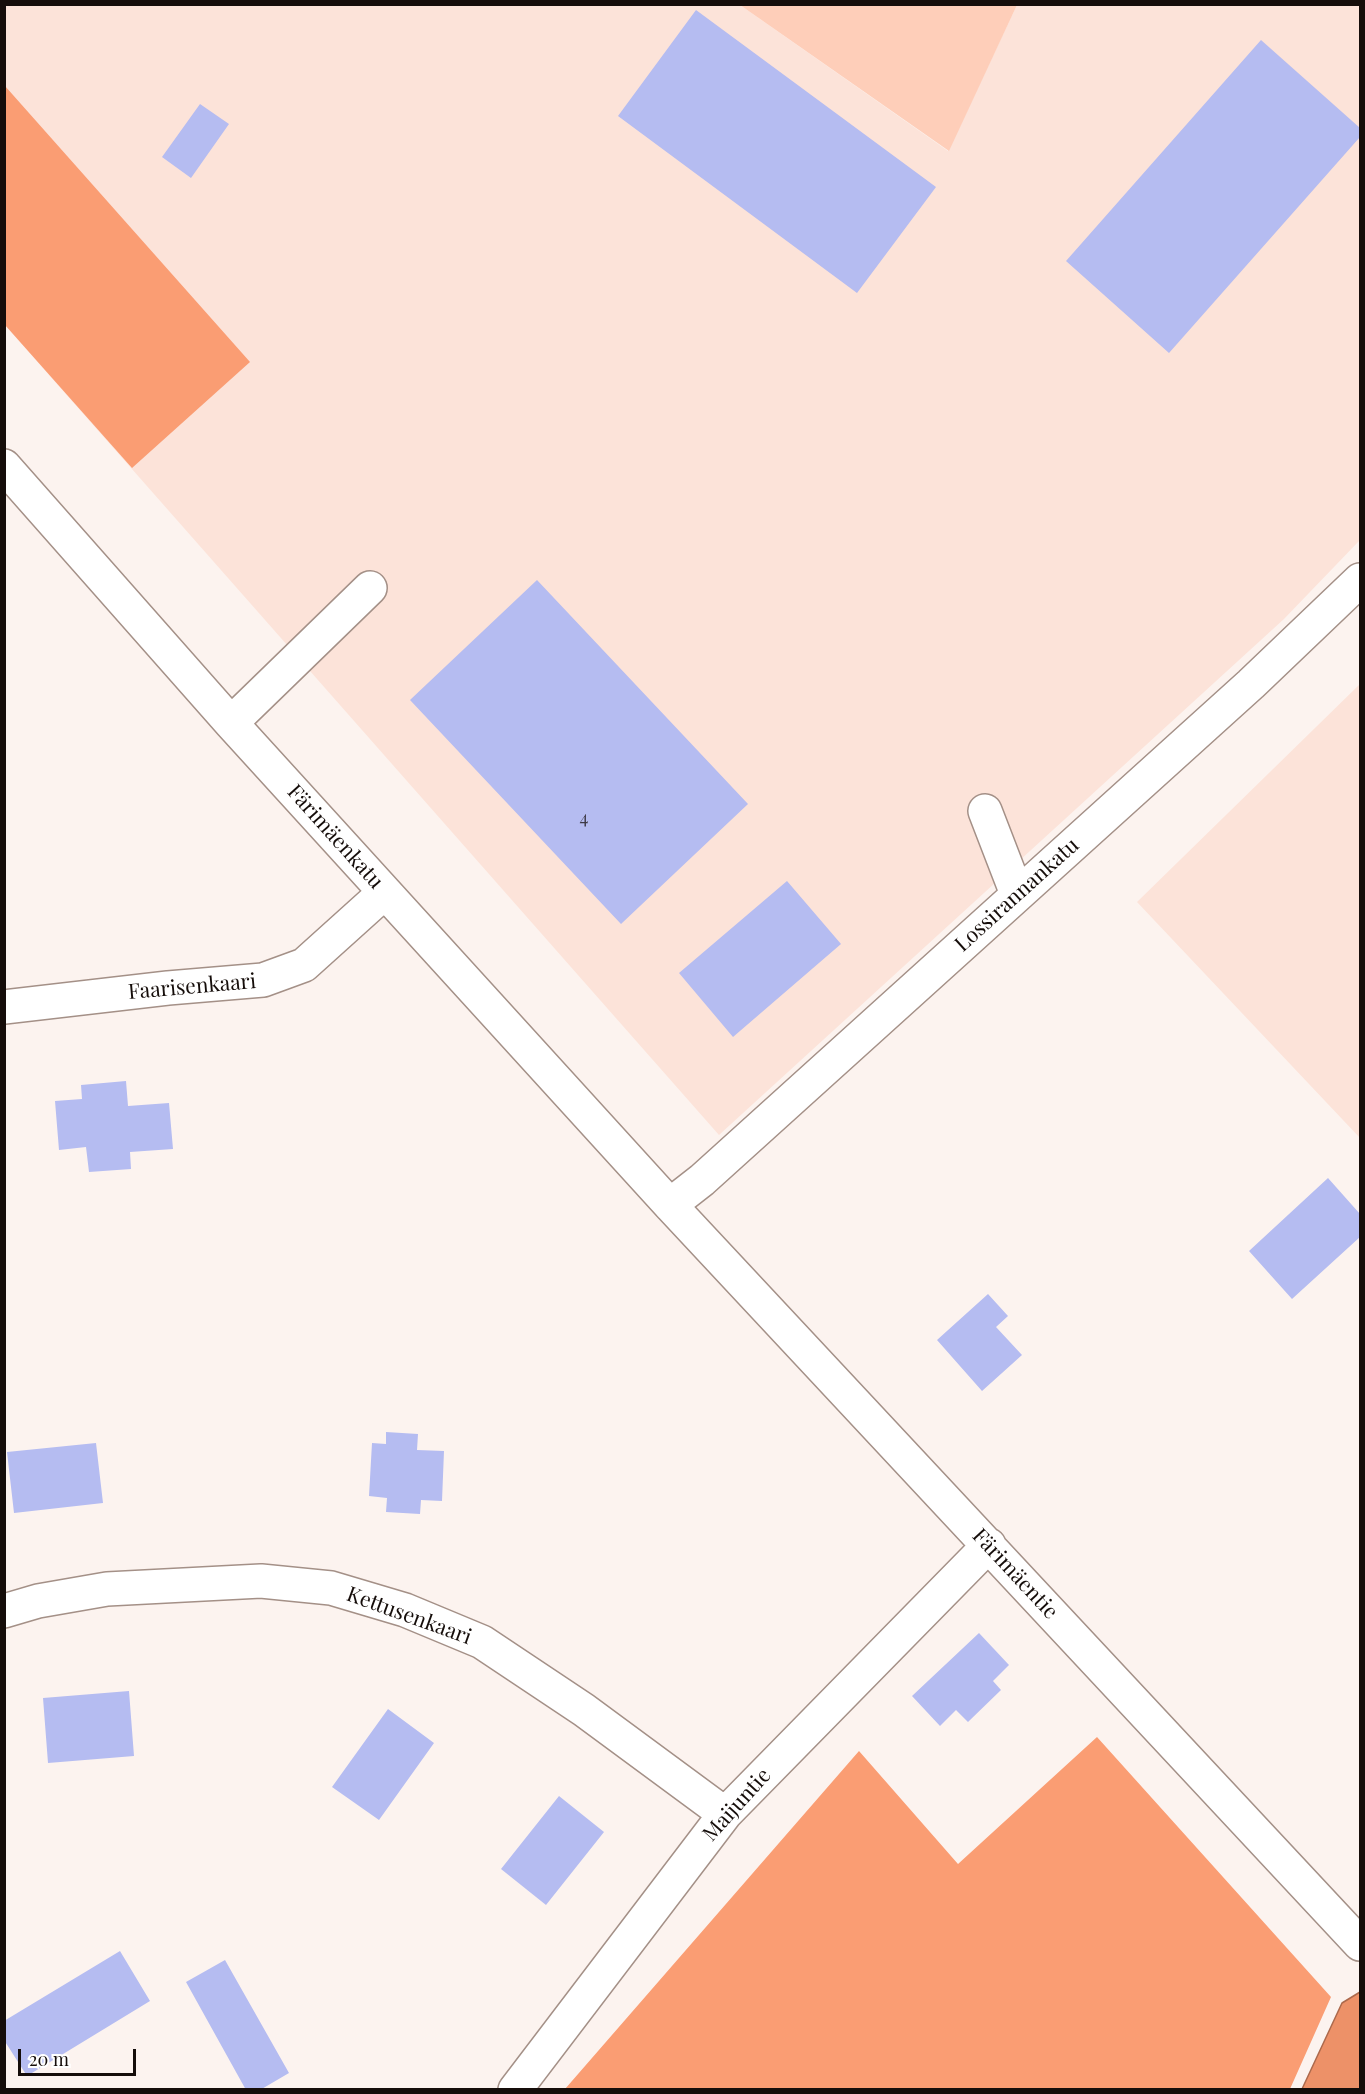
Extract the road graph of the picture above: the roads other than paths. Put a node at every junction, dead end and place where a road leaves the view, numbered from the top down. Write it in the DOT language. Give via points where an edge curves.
graph roads {
  1 [pos="4,466"];
  2 [pos="1360,580"];
  3 [pos="370,588"];
  4 [pos="231,723"];
  5 [pos="986,811"];
  6 [pos="385,892"];
  7 [pos="1017,894"];
  8 [pos="4,1007"];
  9 [pos="669,1205"];
  10 [pos="988,1545"];
  11 [pos="4,1611"];
  12 [pos="725,1814"];
  13 [pos="1358,1941"];
  14 [pos="515,2090"];
  1 -- 4 [label="street, Färimäenkatu"];
  2 -- 7 [label="street, Lossirannankatu" via="1251,684"];
  3 -- 4 [label="street"];
  4 -- 6 [label="street, Färimäenkatu"];
  5 -- 7 [label="street"];
  6 -- 8 [label="street, Faarisenkaari" via="304,965 263,981"];
  6 -- 9 [label="street, Färimäenkatu"];
  7 -- 9 [label="street, Lossirannankatu" via="702,1180"];
  9 -- 10 [label="street, Färimäentie"];
  10 -- 12 [label="street, Maijuntie"];
  10 -- 13 [label="street, Färimäentie"];
  11 -- 12 [label="street, Kettusenkaari" via="38,1601 107,1590 261,1581 331,1588 405,1610 482,1642 584,1710"];
  12 -- 14 [label="street, Maijuntie"];
}
